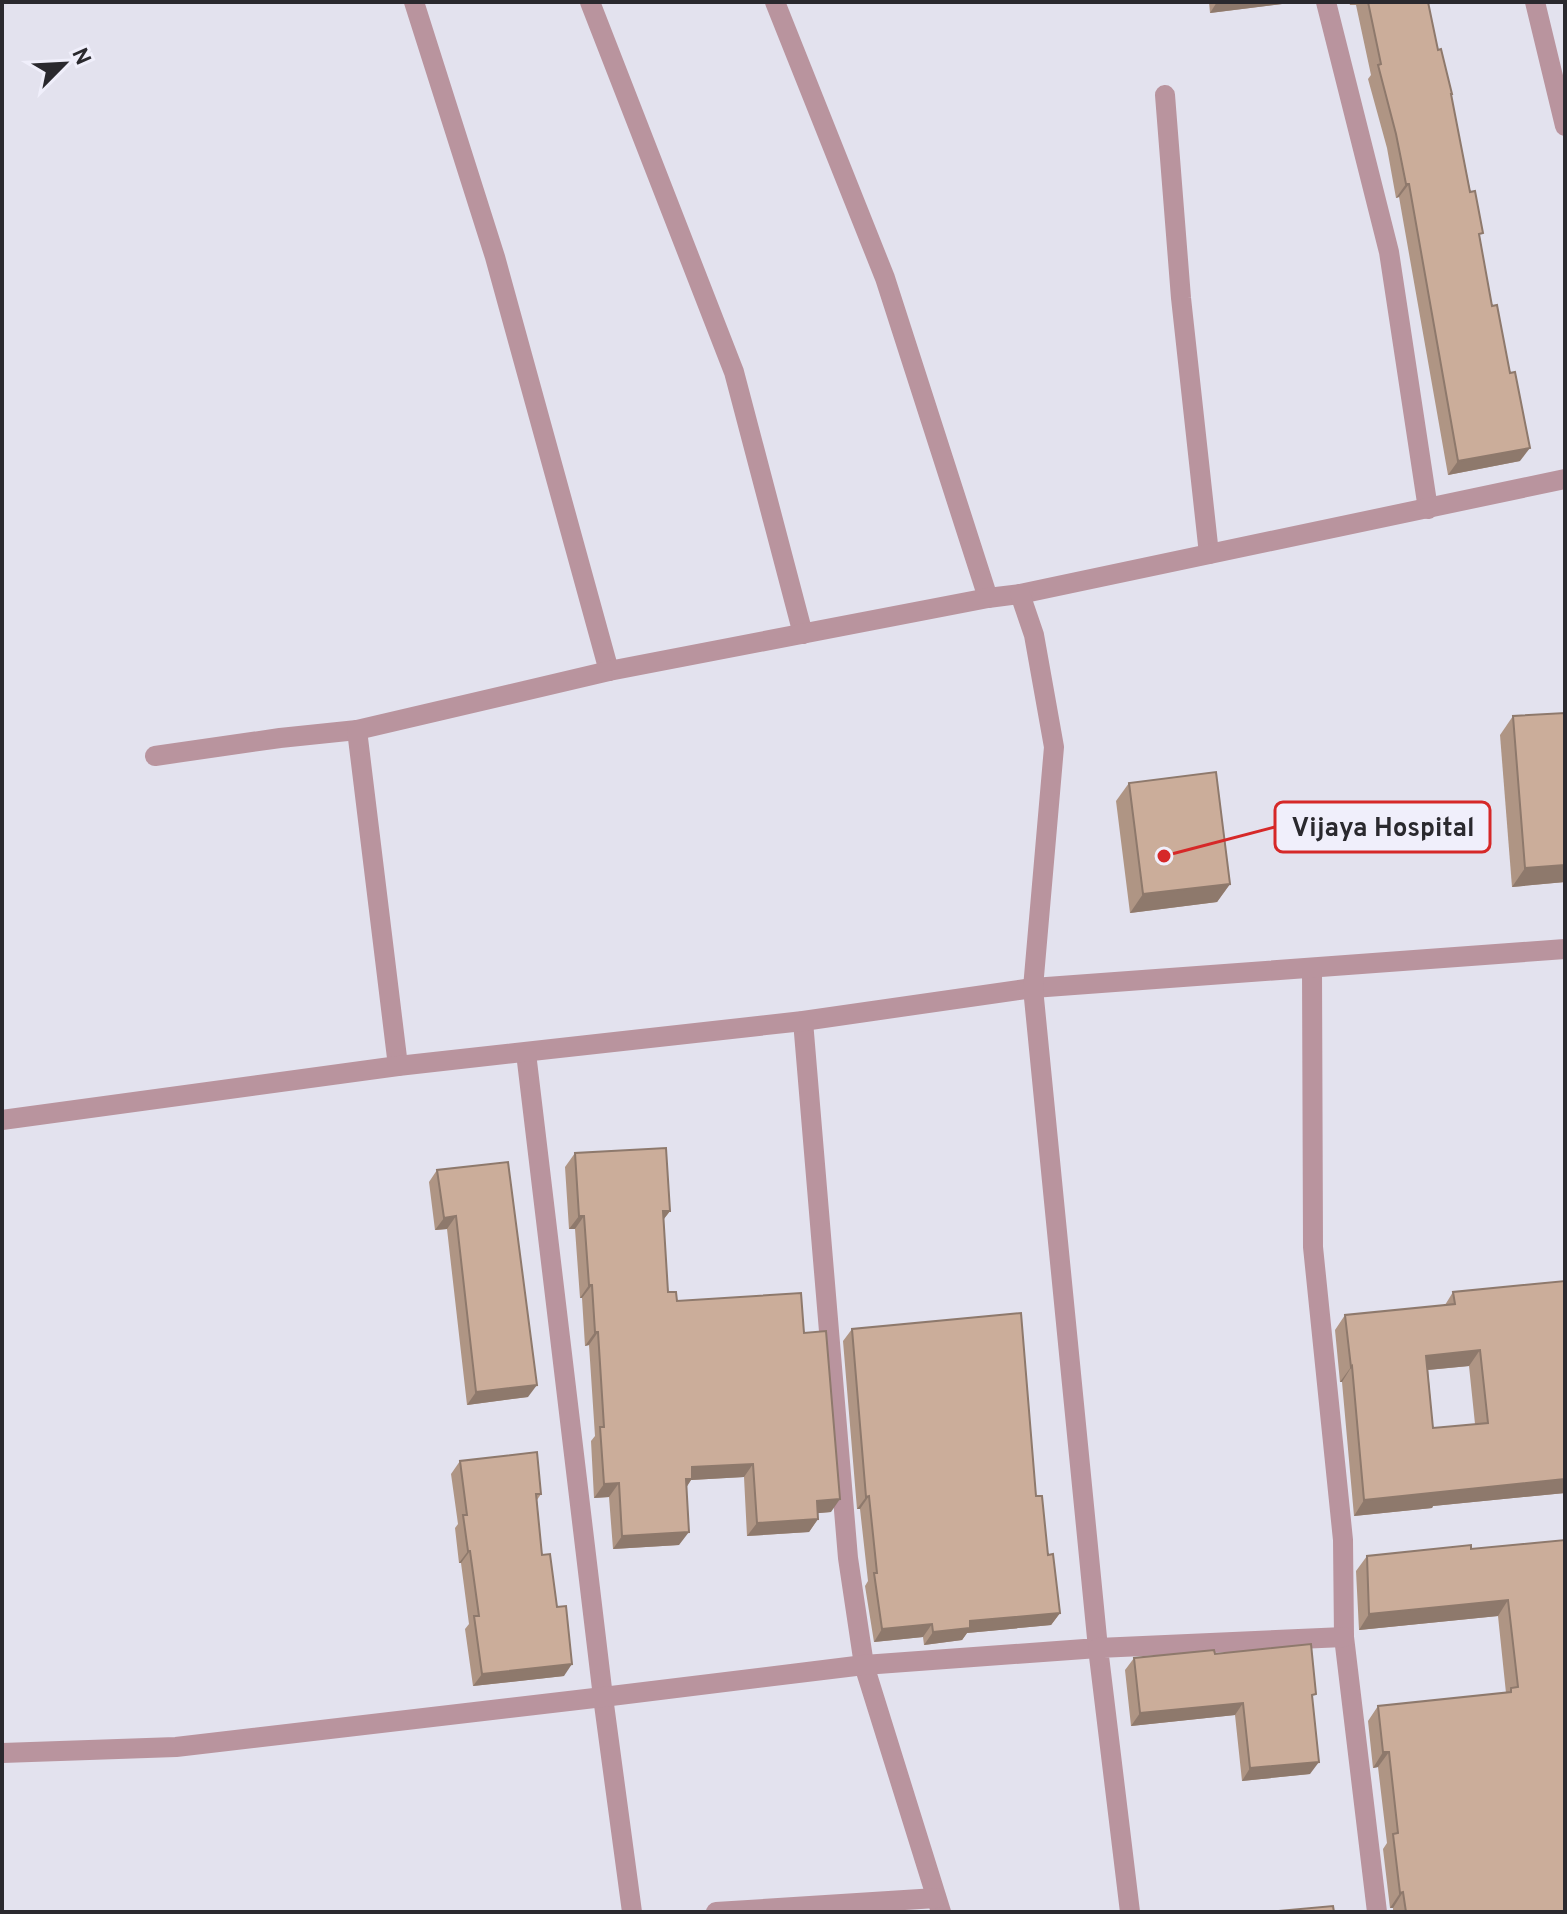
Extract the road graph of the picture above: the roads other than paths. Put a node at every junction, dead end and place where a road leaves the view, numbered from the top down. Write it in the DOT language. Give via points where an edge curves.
graph roads {
  1 [pos="414,2"];
  2 [pos="590,2"];
  3 [pos="775,2"];
  4 [pos="1326,2"];
  5 [pos="1535,2"];
  6 [pos="1165,95"];
  7 [pos="1565,126"];
  8 [pos="1565,479"];
  9 [pos="1428,509"];
  10 [pos="1209,554"];
  11 [pos="1020,594"];
  12 [pos="988,598"];
  13 [pos="803,634"];
  14 [pos="609,671"];
  15 [pos="357,730"];
  16 [pos="155,756"];
  17 [pos="1565,949"];
  18 [pos="1312,968"];
  19 [pos="1033,988"];
  20 [pos="803,1021"];
  21 [pos="526,1053"];
  22 [pos="398,1066"];
  23 [pos="2,1120"];
  24 [pos="1344,1637"];
  25 [pos="1098,1648"];
  26 [pos="864,1665"];
  27 [pos="603,1697"];
  28 [pos="2,1753"];
  29 [pos="938,1905"];
  30 [pos="632,1912"];
  31 [pos="716,1912"];
  32 [pos="1130,1912"];
  33 [pos="1377,1912"];
  1 -- 14 [label="street" via="495,257"];
  2 -- 13 [label="street" via="734,372"];
  3 -- 12 [label="street" via="885,278"];
  4 -- 9 [label="street" via="1389,252"];
  5 -- 7 [label="street"];
  6 -- 10 [label="street"];
  8 -- 9 [label="street"];
  9 -- 10 [label="street"];
  10 -- 11 [label="street"];
  11 -- 12 [label="street"];
  11 -- 19 [label="street" via="1034,635 1054,747"];
  12 -- 13 [label="street"];
  13 -- 14 [label="street"];
  14 -- 15 [label="street"];
  15 -- 16 [label="street"];
  15 -- 22 [label="street"];
  17 -- 18 [label="street"];
  18 -- 19 [label="street"];
  18 -- 24 [label="street" via="1313,1247 1343,1540"];
  19 -- 20 [label="street"];
  19 -- 25 [label="street"];
  20 -- 21 [label="street"];
  20 -- 26 [label="street" via="848,1558"];
  21 -- 22 [label="street"];
  21 -- 27 [label="street"];
  22 -- 23 [label="street"];
  24 -- 25 [label="street"];
  24 -- 33 [label="street"];
  25 -- 26 [label="street"];
  25 -- 32 [label="street"];
  26 -- 27 [label="street"];
  26 -- 29 [label="street"];
  27 -- 28 [label="street" via="176,1747"];
  27 -- 30 [label="street"];
  29 -- 31 [label="street"];
}
